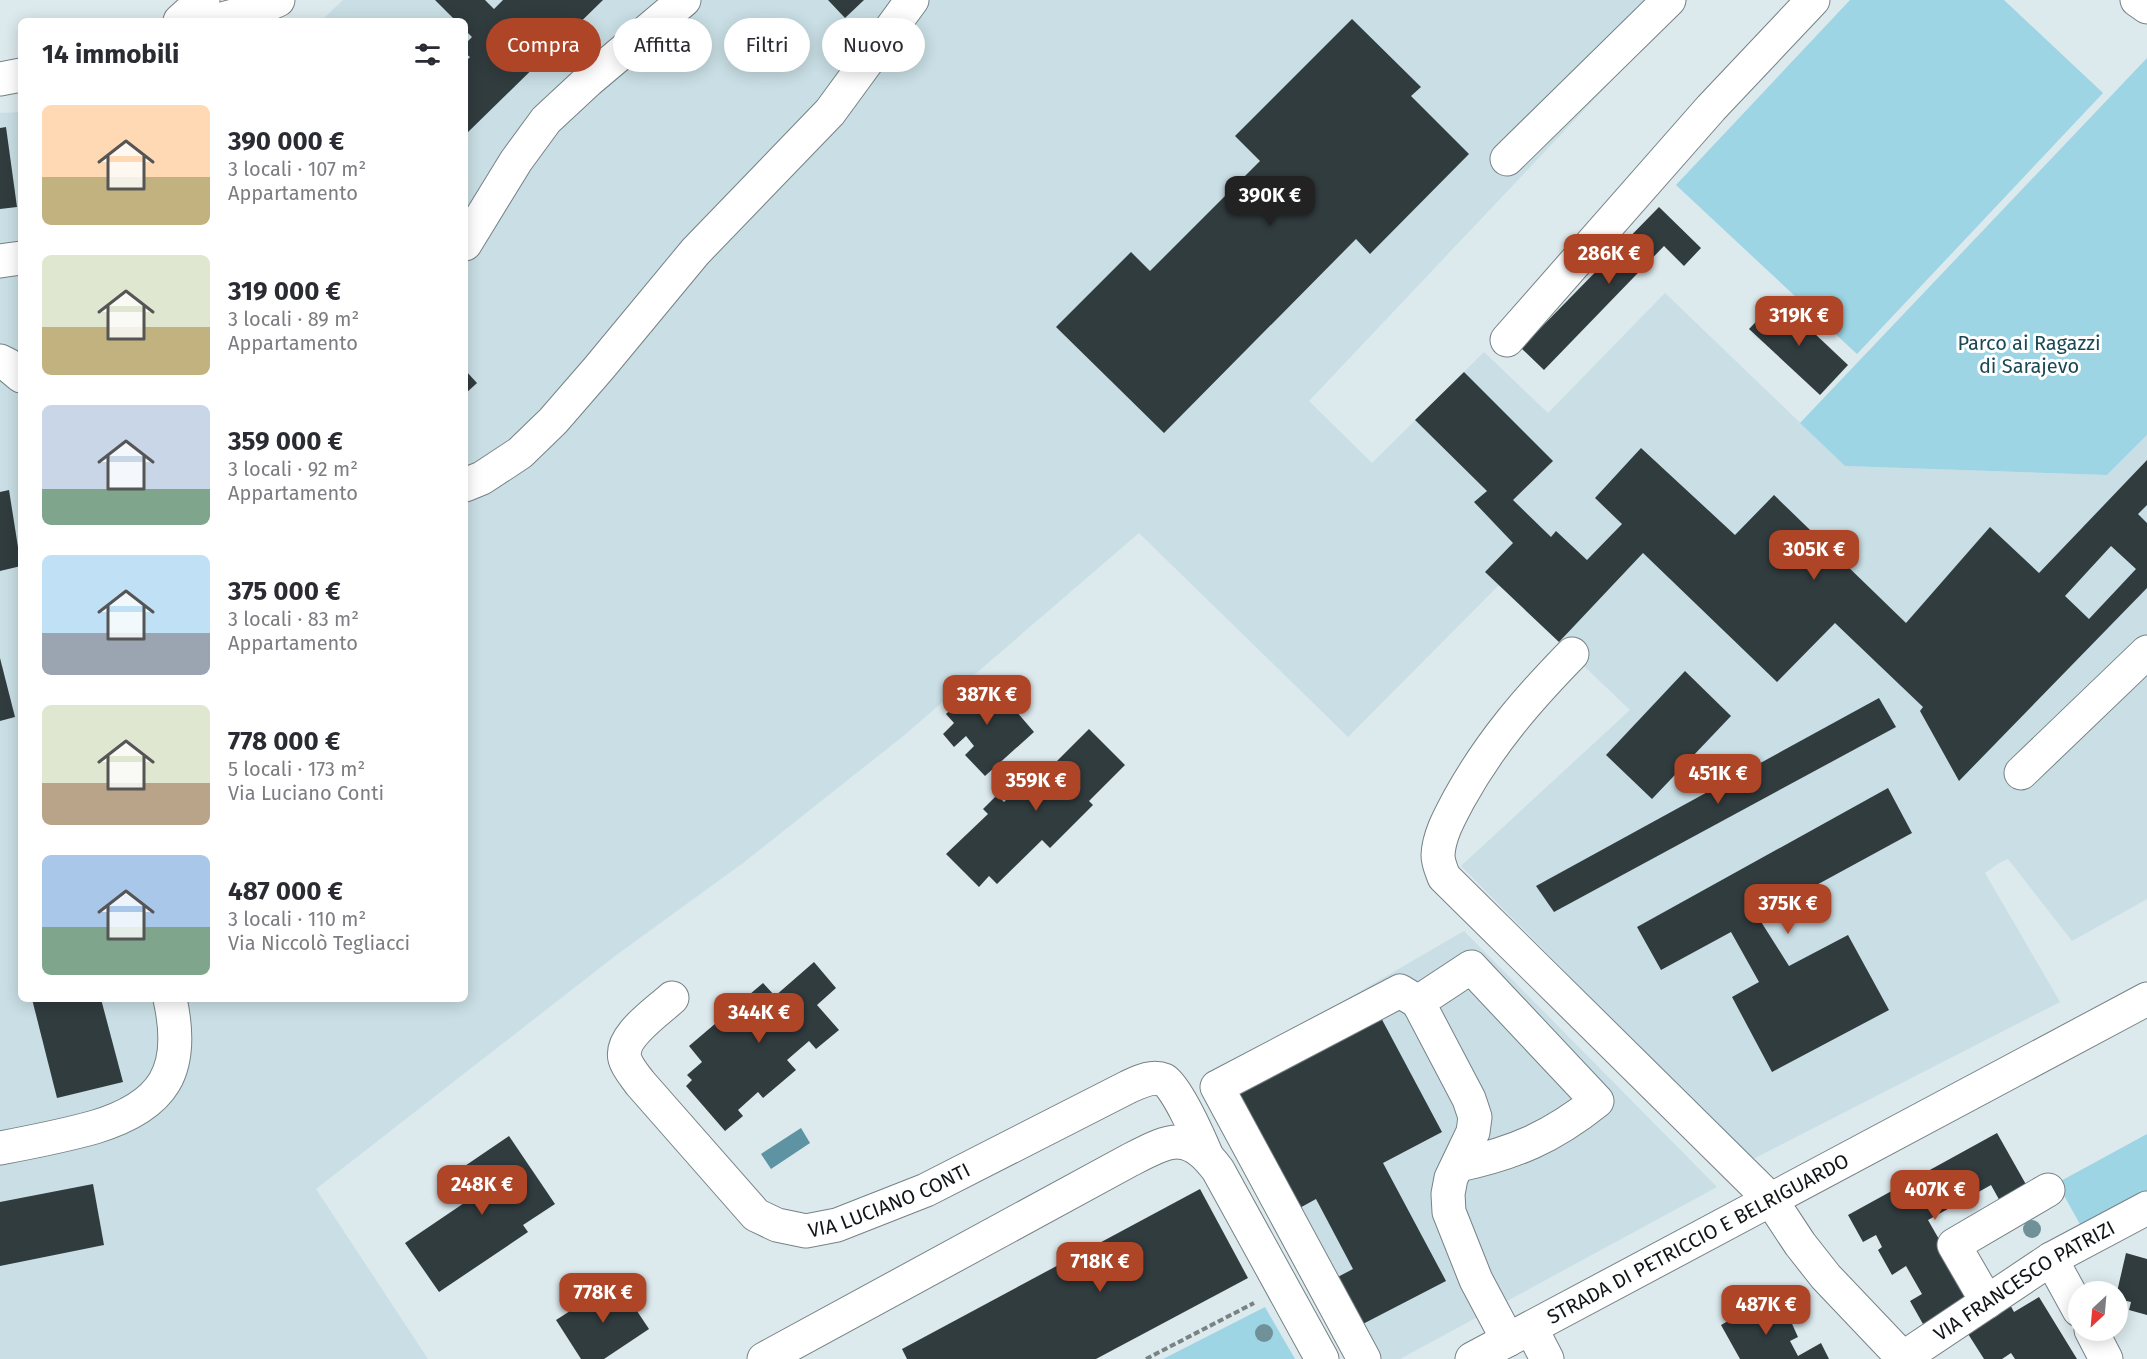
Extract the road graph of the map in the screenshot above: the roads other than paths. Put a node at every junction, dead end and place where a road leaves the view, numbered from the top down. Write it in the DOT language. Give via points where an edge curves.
graph roads {
  1 [pos="203,0"];
  2 [pos="278,0"];
  3 [pos="684,0"];
  4 [pos="912,0"];
  5 [pos="1669,0"];
  6 [pos="1812,0"];
  7 [pos="2137,0"];
  8 [pos="2147,7"];
  9 [pos="183,18"];
  10 [pos="226,18"];
  11 [pos="18,76"];
  12 [pos="0,79"];
  13 [pos="1507,159"];
  14 [pos="468,239"];
  15 [pos="18,258"];
  16 [pos="0,261"];
  17 [pos="1508,340"];
  18 [pos="0,361"];
  19 [pos="18,373"];
  20 [pos="468,484"];
  21 [pos="2147,652"];
  22 [pos="1572,654"];
  23 [pos="2021,773"];
  24 [pos="672,998"];
  25 [pos="2147,999"];
  26 [pos="171,1002"];
  27 [pos="1418,1002"];
  28 [pos="0,1148"];
  29 [pos="1206,1154"];
  30 [pos="1459,1165"];
  31 [pos="2048,1191"];
  32 [pos="1771,1200"];
  33 [pos="2147,1208"];
  34 [pos="2050,1259"];
  35 [pos="2068,1291"];
  36 [pos="1987,1302"];
  37 [pos="1520,1334"];
  38 [pos="2097,1341"];
  39 [pos="1904,1358"];
  40 [pos="764,1359"];
  41 [pos="1322,1359"];
  42 [pos="1364,1359"];
  43 [pos="1472,1359"];
  44 [pos="1548,1359"];
  45 [pos="2106,1359"];
  1 -- 9 [label="street"];
  2 -- 10 [label="street"];
  3 -- 14 [label="street" via="546,120"];
  4 -- 20 [label="street" via="830,112 695,252 553,422 520,453"];
  5 -- 13 [label="street"];
  6 -- 17 [label="street" via="1711,108"];
  7 -- 8 [label="street"];
  11 -- 12 [label="street"];
  15 -- 16 [label="street"];
  18 -- 19 [label="street"];
  21 -- 23 [label="street"];
  22 -- 32 [label="street" via="1484,756 1445,826 1439,867 1450,884"];
  24 -- 29 [label="street, VIA LUCIANO CONTI" via="630,1037 624,1048 625,1060 640,1083 756,1215 777,1225 806,1231 837,1225 926,1190 1146,1079 1156,1078 1170,1084"];
  25 -- 32 [label="street, STRADA DI PETRICCIO E BELRIGUARDO"];
  26 -- 28 [label="street" via="175,1049 168,1076 155,1096 119,1119 67,1135"];
  27 -- 30 [label="street" via="1470,1099 1473,1132"];
  27 -- 30 [label="street" via="1471,967 1597,1101 1574,1120 1529,1144"];
  27 -- 42 [label="street" via="1400,991 1217,1087"];
  29 -- 40 [label="street" via="1181,1143 1157,1146"];
  29 -- 41 [label="street, VIA LUCIANO CONTI"];
  30 -- 37 [label="street" via="1451,1178 1449,1212 1476,1280"];
  31 -- 36 [label="street" via="1954,1245"];
  32 -- 37 [label="street, STRADA DI PETRICCIO E BELRIGUARDO"];
  32 -- 39 [label="street" via="1826,1277"];
  33 -- 34 [label="street, VIA FRANCESCO PATRIZI"];
  34 -- 35 [label="street"];
  34 -- 36 [label="street, VIA FRANCESCO PATRIZI"];
  36 -- 39 [label="street, VIA FRANCESCO PATRIZI"];
  37 -- 43 [label="street, STRADA DI PETRICCIO E BELRIGUARDO"];
  37 -- 44 [label="street"];
  38 -- 45 [label="street"];
}
